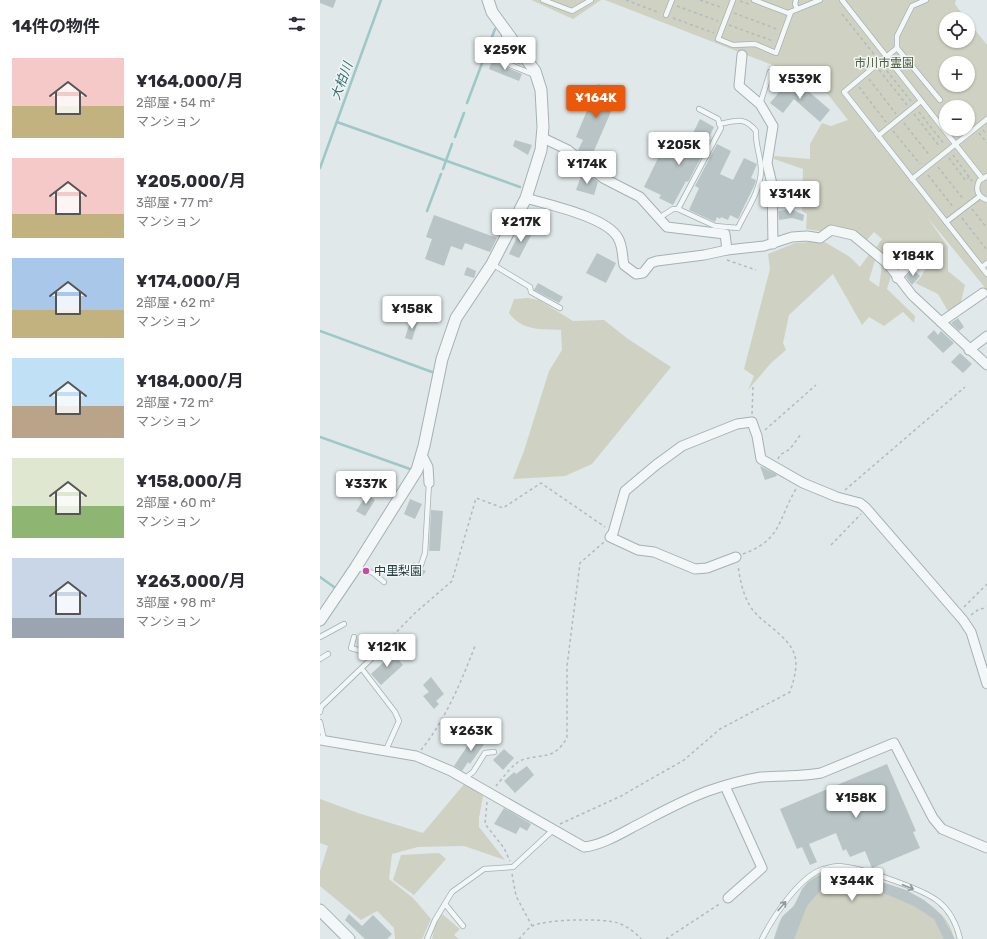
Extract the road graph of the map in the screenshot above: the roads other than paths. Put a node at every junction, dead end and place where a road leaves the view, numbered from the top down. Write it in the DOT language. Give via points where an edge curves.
graph roads {
  1 [pos="488,0"];
  2 [pos="543,0"];
  3 [pos="591,0"];
  4 [pos="672,0"];
  5 [pos="733,0"];
  6 [pos="754,0"];
  7 [pos="796,0"];
  8 [pos="820,0"];
  9 [pos="842,0"];
  10 [pos="926,0"];
  11 [pos="797,10"];
  12 [pos="790,12"];
  13 [pos="666,15"];
  14 [pos="506,32"];
  15 [pos="897,48"];
  16 [pos="742,55"];
  17 [pos="886,56"];
  18 [pos="535,71"];
  19 [pos="770,72"];
  20 [pos="940,100"];
  21 [pos="921,101"];
  22 [pos="760,104"];
  23 [pos="699,109"];
  24 [pos="987,119"];
  25 [pos="719,124"];
  26 [pos="878,136"];
  27 [pos="543,138"];
  28 [pos="955,144"];
  29 [pos="984,177"];
  30 [pos="912,179"];
  31 [pos="980,196"];
  32 [pos="526,198"];
  33 [pos="987,200"];
  34 [pos="678,209"];
  35 [pos="659,218"];
  36 [pos="946,222"];
  37 [pos="738,228"];
  38 [pos="725,234"];
  39 [pos="773,244"];
  40 [pos="727,250"];
  41 [pos="916,257"];
  42 [pos="987,263"];
  43 [pos="492,264"];
  44 [pos="982,267"];
  45 [pos="987,274"];
  46 [pos="898,278"];
  47 [pos="982,293"];
  48 [pos="560,308"];
  49 [pos="941,322"];
  50 [pos="987,336"];
  51 [pos="969,350"];
  52 [pos="987,365"];
  53 [pos="422,455"];
  54 [pos="429,483"];
  55 [pos="736,557"];
  56 [pos="421,566"];
  57 [pos="356,567"];
  58 [pos="384,582"];
  59 [pos="320,620"];
  60 [pos="344,624"];
  61 [pos="320,637"];
  62 [pos="354,637"];
  63 [pos="328,654"];
  64 [pos="320,659"];
  65 [pos="362,669"];
  66 [pos="987,684"];
  67 [pos="320,712"];
  68 [pos="320,722"];
  69 [pos="322,740"];
  70 [pos="386,750"];
  71 [pos="494,752"];
  72 [pos="464,779"];
  73 [pos="725,786"];
  74 [pos="551,829"];
  75 [pos="987,848"];
  76 [pos="728,898"];
  77 [pos="445,904"];
  78 [pos="320,910"];
  79 [pos="463,926"];
  80 [pos="349,939"];
  81 [pos="427,939"];
  82 [pos="762,939"];
  83 [pos="960,939"];
  1 -- 14 [label="street" via="492,12"];
  2 -- 3 [label="lane" via="571,11"];
  4 -- 13 [label="lane"];
  5 -- 12 [label="lane" via="718,39 733,45 754,44 776,53"];
  6 -- 12 [label="lane"];
  7 -- 11 [label="lane"];
  8 -- 11 [label="lane"];
  9 -- 17 [label="lane"];
  10 -- 15 [label="lane" via="912,6 897,36"];
  11 -- 12 [label="lane"];
  14 -- 18 [label="street"];
  14 -- 18 [label="lane" via="496,59 532,74"];
  15 -- 17 [label="lane"];
  15 -- 20 [label="lane"];
  16 -- 22 [label="street" via="739,86"];
  17 -- 21 [label="lane"];
  17 -- 26 [label="lane" via="844,92"];
  18 -- 27 [label="street" via="541,90"];
  19 -- 22 [label="lane"];
  21 -- 26 [label="lane"];
  21 -- 28 [label="lane"];
  22 -- 39 [label="street" via="773,126 767,164 772,184"];
  23 -- 25 [label="lane" via="718,119"];
  24 -- 28 [label="lane"];
  25 -- 34 [label="lane" via="721,128"];
  25 -- 37 [label="lane" via="741,120 749,122 756,131 755,142 760,152 760,182"];
  26 -- 30 [label="lane"];
  27 -- 32 [label="street"];
  27 -- 35 [label="street" via="568,150 603,178 640,197"];
  28 -- 29 [label="lane"];
  28 -- 30 [label="lane"];
  29 -- 31 [label="lane" via="977,186"];
  30 -- 36 [label="lane"];
  31 -- 33 [label="lane"];
  31 -- 36 [label="lane"];
  32 -- 40 [label="street" via="568,210 610,228 618,237 624,265 636,274 643,273 651,263"];
  32 -- 43 [label="street"];
  34 -- 35 [label="lane" via="673,209"];
  34 -- 37 [label="lane" via="715,226"];
  35 -- 38 [label="street" via="667,227"];
  36 -- 44 [label="lane"];
  37 -- 38 [label="lane"];
  38 -- 40 [label="street"];
  39 -- 40 [label="street"];
  39 -- 46 [label="street" via="792,237 820,238 834,230 853,236 888,264"];
  41 -- 46 [label="street"];
  42 -- 44 [label="lane"];
  43 -- 48 [label="lane" via="530,287 531,292"];
  43 -- 53 [label="street" via="456,318 447,343"];
  44 -- 45 [label="lane"];
  46 -- 49 [label="street"];
  47 -- 49 [label="street"];
  49 -- 51 [label="street"];
  50 -- 51 [label="street"];
  51 -- 52 [label="street"];
  53 -- 54 [label="street" via="428,467"];
  53 -- 57 [label="street" via="408,486"];
  54 -- 56 [label="lane" via="425,553"];
  55 -- 66 [label="street" via="707,568 695,569 654,552 638,550 612,535 625,491 656,465 682,446 737,424 752,422 761,459 803,483 860,503 866,508 961,617 971,632"];
  57 -- 58 [label="lane" via="373,573"];
  57 -- 59 [label="street"];
  60 -- 61 [label="lane"];
  62 -- 65 [label="lane" via="351,648 368,653 372,658"];
  63 -- 64 [label="lane"];
  65 -- 67 [label="lane" via="322,707"];
  65 -- 70 [label="lane" via="399,721"];
  68 -- 69 [label="lane"];
  69 -- 70 [label="street"];
  70 -- 72 [label="street" via="416,756"];
  71 -- 72 [label="lane" via="485,753 473,772"];
  72 -- 74 [label="street"];
  73 -- 74 [label="street" via="707,791 592,846 584,847"];
  73 -- 75 [label="street" via="761,777 809,776 821,773 894,742 933,818 942,829"];
  73 -- 76 [label="street" via="762,868"];
  74 -- 77 [label="lane" via="513,868 484,869 452,892"];
  77 -- 79 [label="lane"];
  77 -- 81 [label="lane"];
  78 -- 80 [label="street"];
  82 -- 83 [label="lane, one-way" via="774,916 809,876 823,869 838,866 866,872 939,902 953,921"];
}
